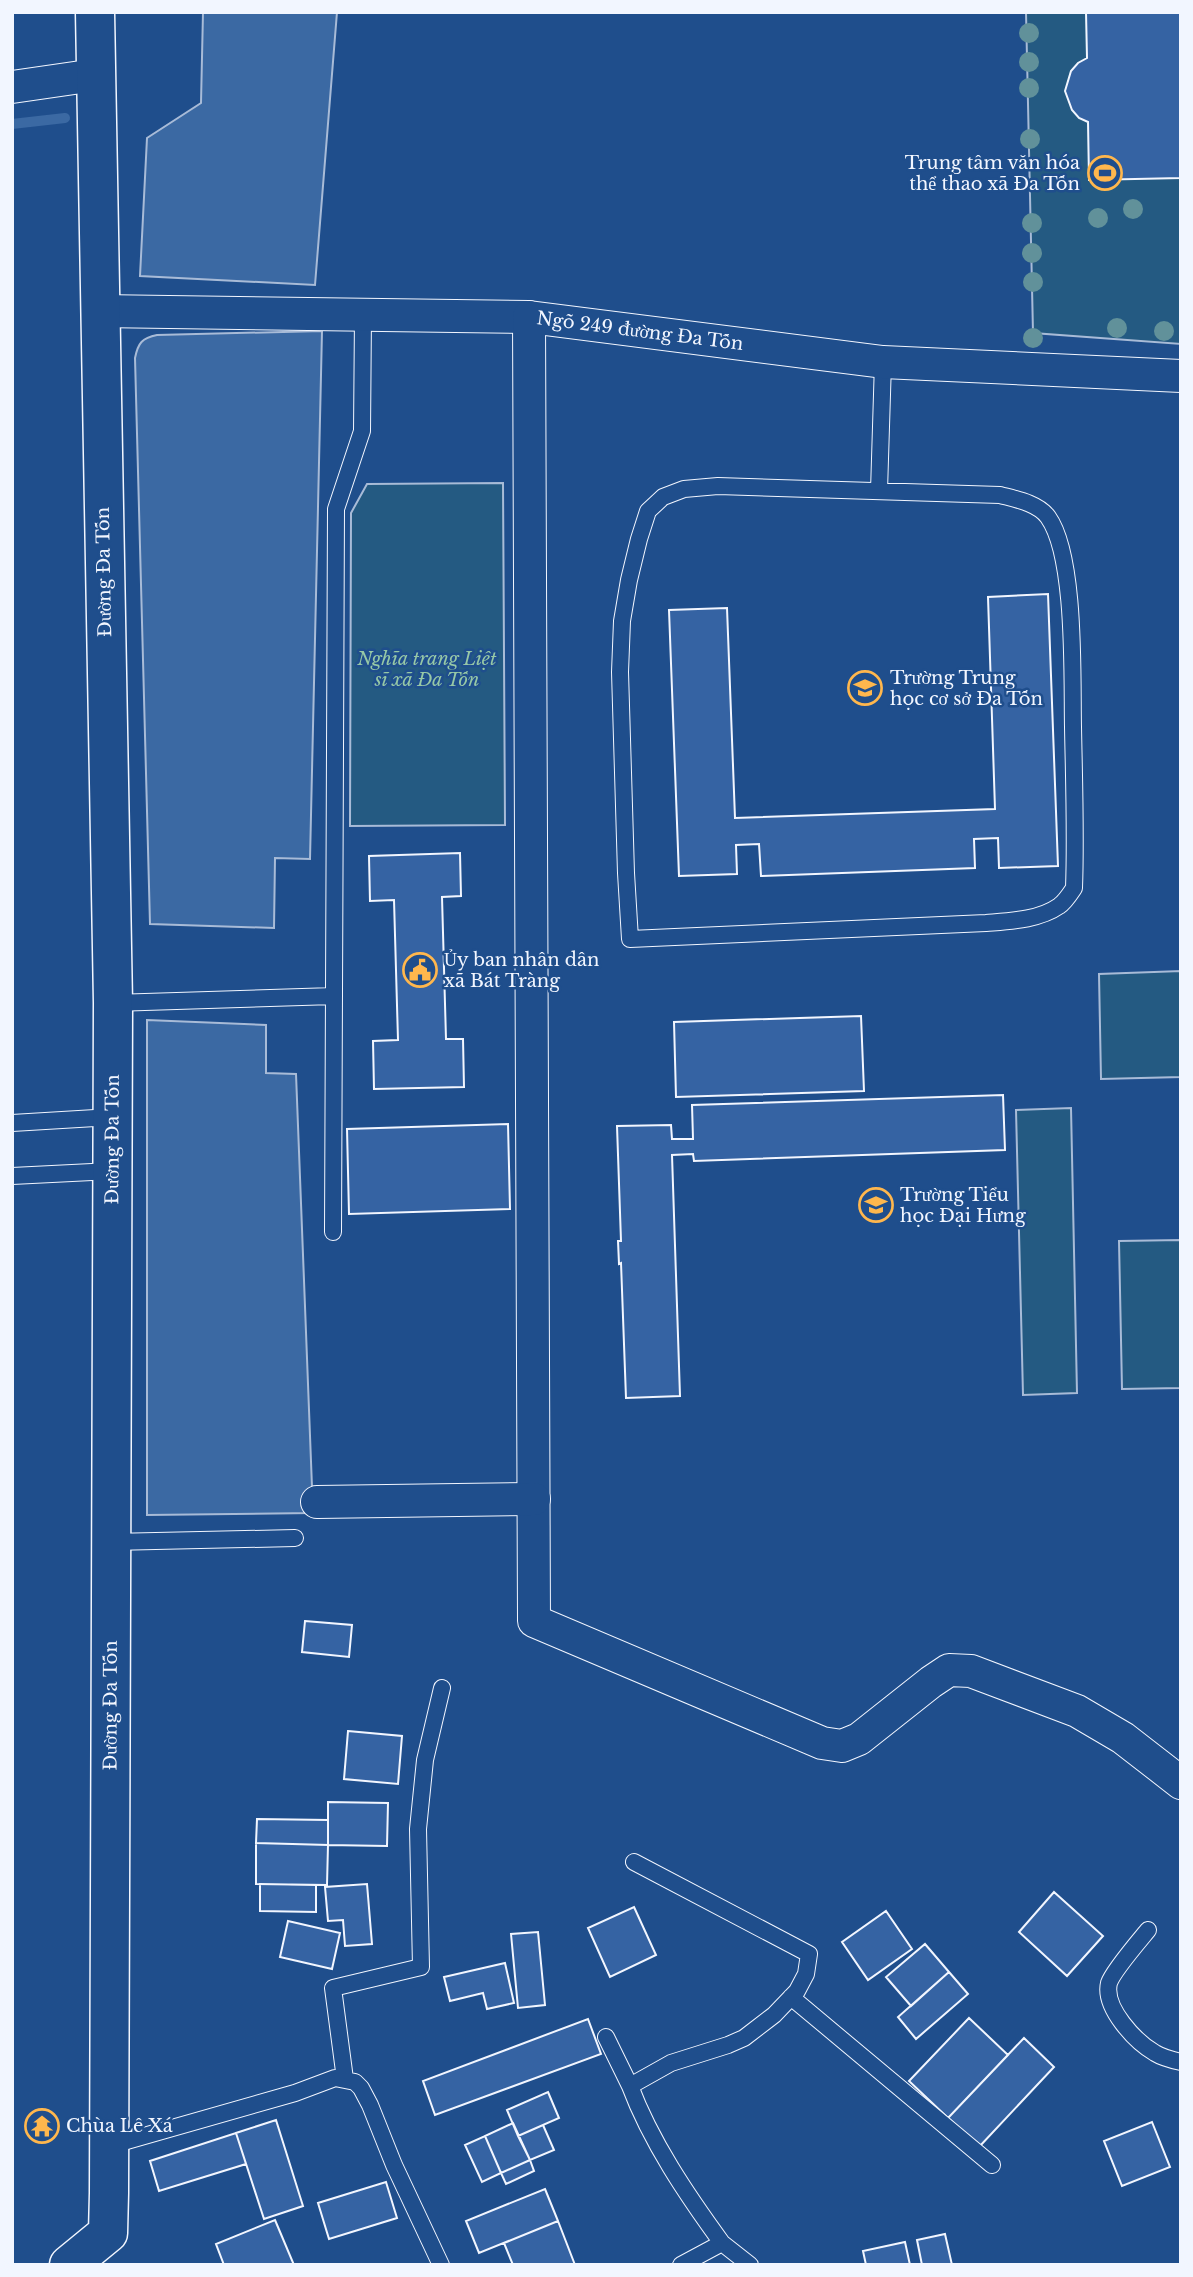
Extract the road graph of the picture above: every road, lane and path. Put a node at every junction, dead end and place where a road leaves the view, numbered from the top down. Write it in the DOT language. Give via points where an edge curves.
graph roads {
  1 [pos="95,12"];
  2 [pos="95,75"];
  3 [pos="12,87"];
  4 [pos="99,310"];
  5 [pos="363,315"];
  6 [pos="529,317"];
  7 [pos="883,362"];
  8 [pos="1181,376"];
  9 [pos="879,491"];
  10 [pos="334,996"];
  11 [pos="113,1003"];
  12 [pos="112,1117"];
  13 [pos="12,1123"];
  14 [pos="112,1171"];
  15 [pos="12,1176"];
  16 [pos="333,1232"];
  17 [pos="534,1499"];
  18 [pos="317,1502"];
  19 [pos="295,1538"];
  20 [pos="111,1542"];
  21 [pos="442,1688"];
  22 [pos="1181,1783"];
  23 [pos="634,1862"];
  24 [pos="1147,1930"];
  25 [pos="791,1997"];
  26 [pos="606,2037"];
  27 [pos="1181,2062"];
  28 [pos="345,2079"];
  29 [pos="630,2086"];
  30 [pos="109,2146"];
  31 [pos="992,2165"];
  32 [pos="722,2243"];
  33 [pos="108,2249"];
  34 [pos="69,2265"];
  35 [pos="441,2265"];
  36 [pos="681,2265"];
  37 [pos="750,2265"];
  1 -- 2 [label="street, Đường Đa Tốn"];
  2 -- 3 [label="street"];
  2 -- 4 [label="street, Đường Đa Tốn"];
  4 -- 5 [label="street, Ngõ 249 đường Đa Tốn"];
  4 -- 11 [label="street, Đường Đa Tốn"];
  5 -- 6 [label="street, Ngõ 249 đường Đa Tốn"];
  5 -- 10 [label="lane" via="362,431 336,509"];
  6 -- 7 [label="street, Ngõ 249 đường Đa Tốn"];
  6 -- 17 [label="street"];
  7 -- 8 [label="street, Ngõ 249 đường Đa Tốn"];
  7 -- 9 [label="lane"];
  9 -- 9 [label="lane" via="1000,495 1047,514 1060,542 1071,645 1074,888 1061,906 1018,920 630,939 622,621 648,511 663,497 684,489 718,486"];
  10 -- 11 [label="lane"];
  10 -- 16 [label="lane"];
  11 -- 12 [label="street, Đường Đa Tốn"];
  12 -- 13 [label="lane"];
  12 -- 14 [label="street, Đường Đa Tốn"];
  14 -- 15 [label="lane"];
  14 -- 20 [label="street, Đường Đa Tốn"];
  17 -- 18 [label="street"];
  17 -- 22 [label="street" via="534,1621 822,1743 842,1746 859,1739 949,1670 971,1671 1077,1711 1123,1738"];
  19 -- 20 [label="lane"];
  20 -- 30 [label="street, Đường Đa Tốn"];
  21 -- 28 [label="lane" via="425,1760 418,1829 421,1967 333,1988"];
  23 -- 25 [label="lane" via="809,1954 806,1973"];
  24 -- 27 [label="lane" via="1110,1982 1109,1993 1119,2019 1140,2043"];
  25 -- 29 [label="lane" via="744,2038 671,2063"];
  25 -- 31 [label="lane"];
  26 -- 29 [label="lane"];
  28 -- 30 [label="lane" via="335,2078"];
  28 -- 35 [label="lane" via="361,2088"];
  29 -- 32 [label="lane" via="645,2121"];
  30 -- 33 [label="street, Đường Đa Tốn"];
  32 -- 36 [label="lane"];
  32 -- 37 [label="lane"];
  33 -- 34 [label="street"];
}
